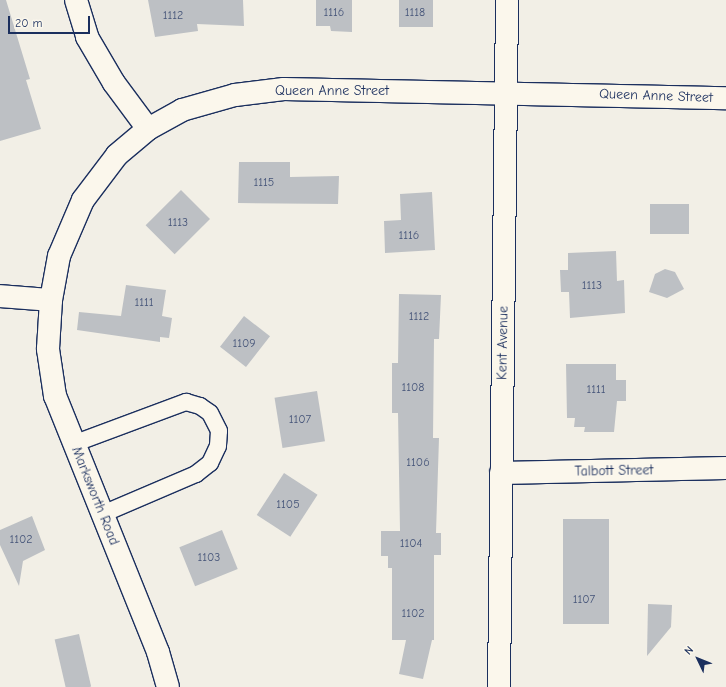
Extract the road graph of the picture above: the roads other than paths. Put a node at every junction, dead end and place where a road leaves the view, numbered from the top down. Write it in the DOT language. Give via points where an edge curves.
graph roads {
  1 [pos="76,0"];
  2 [pos="507,0"];
  3 [pos="506,91"];
  4 [pos="726,98"];
  5 [pos="148,129"];
  6 [pos="0,296"];
  7 [pos="50,300"];
  8 [pos="73,444"];
  9 [pos="726,468"];
  10 [pos="502,473"];
  11 [pos="102,514"];
  12 [pos="168,687"];
  13 [pos="499,687"];
  1 -- 5 [label="street" via="91,43 114,83"];
  2 -- 3 [label="street, Kent Avenue"];
  3 -- 4 [label="street, Queen Anne Street"];
  3 -- 5 [label="street, Queen Anne Street" via="284,89 235,95 182,110"];
  3 -- 10 [label="street, Kent Avenue"];
  5 -- 7 [label="street, Queen Anne Street" via="117,155 83,200 59,256"];
  6 -- 7 [label="street"];
  7 -- 8 [label="street, Marksworth Road" via="48,349 55,396"];
  8 -- 11 [label="street, Marksworth Road"];
  8 -- 11 [label="lane" via="186,402 200,406 210,413 219,431 218,446 210,463 196,474"];
  9 -- 10 [label="street, Talbott Street"];
  10 -- 13 [label="street, Kent Avenue"];
  11 -- 12 [label="street, Marksworth Road" via="158,652"];
}
